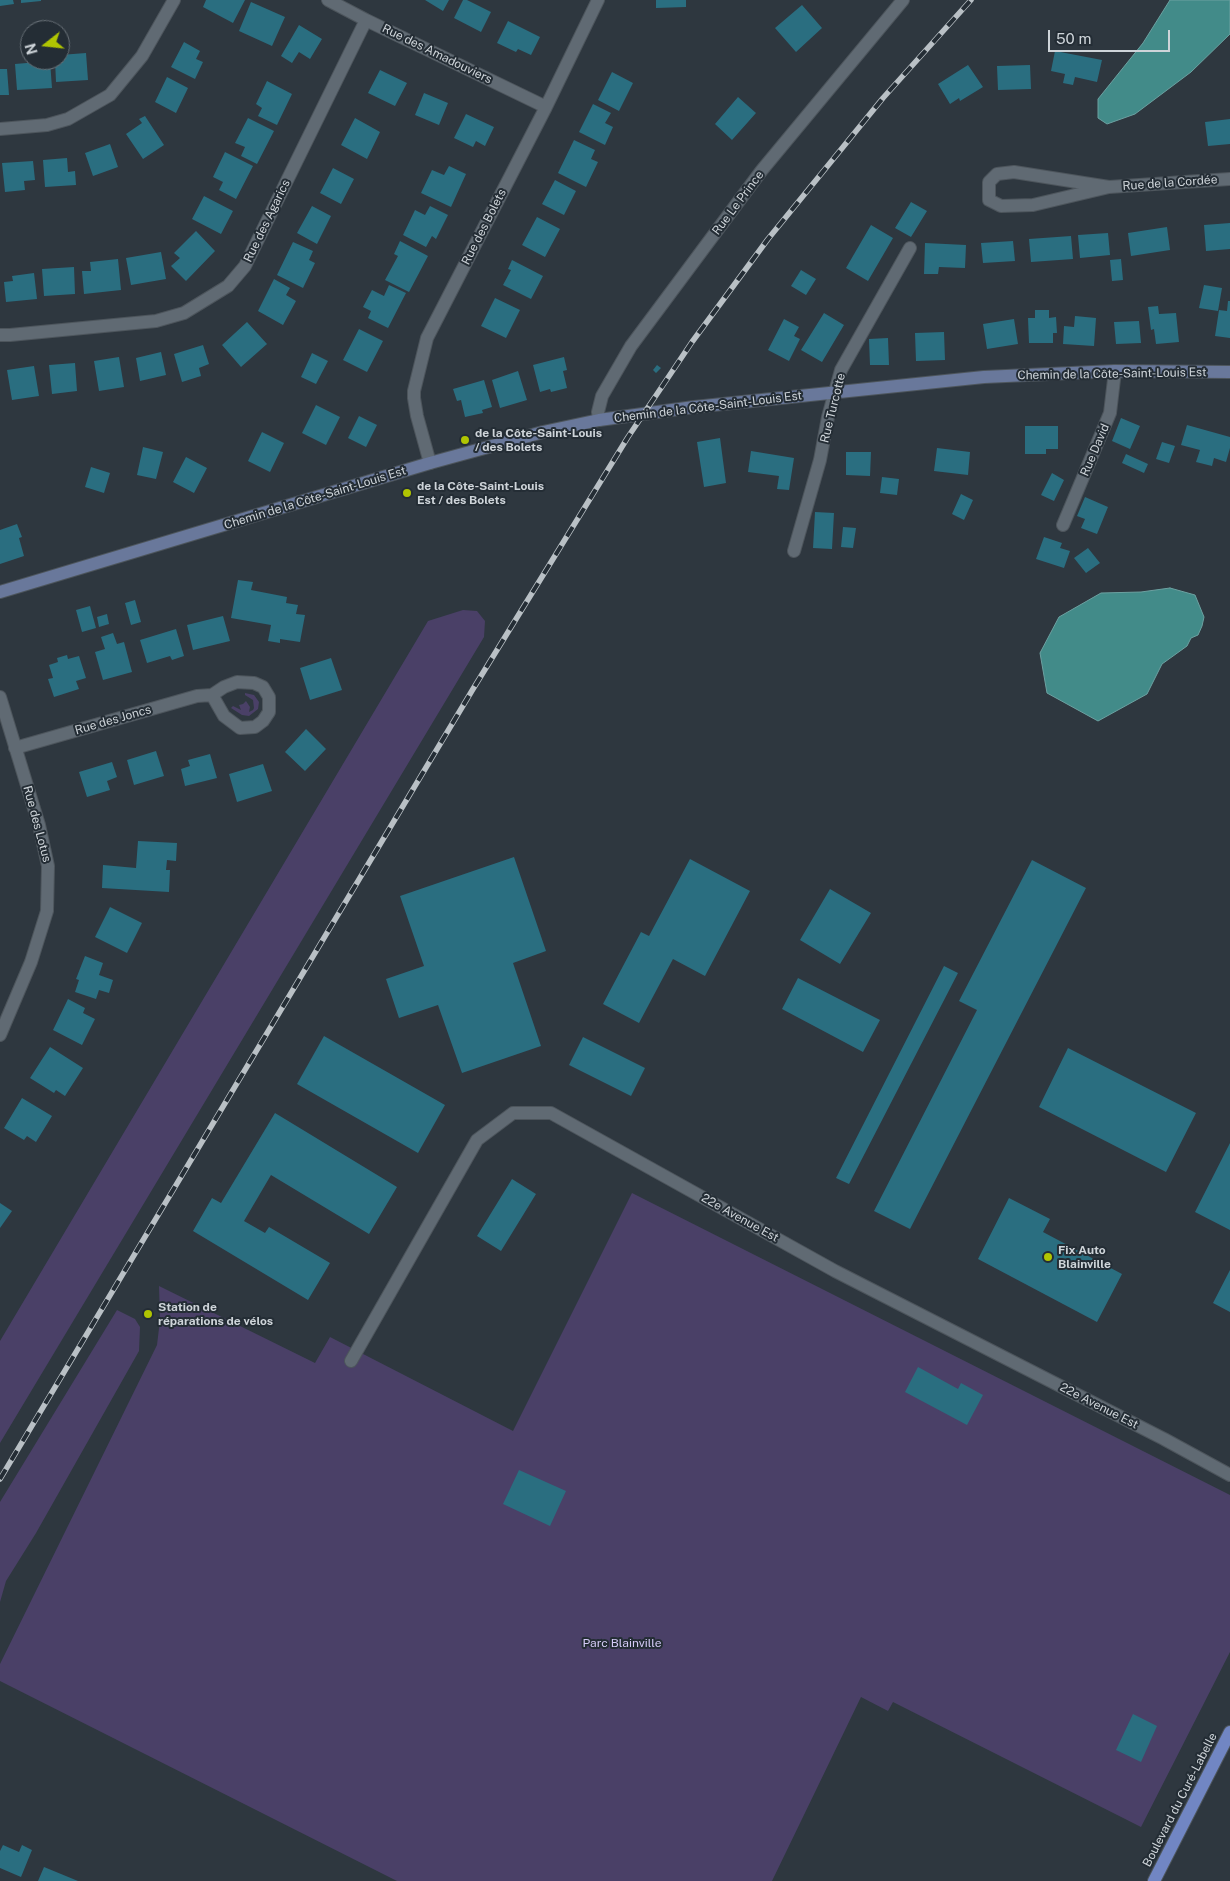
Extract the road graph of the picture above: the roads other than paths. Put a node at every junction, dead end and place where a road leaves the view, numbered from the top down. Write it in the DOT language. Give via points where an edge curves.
graph roads {
  1 [pos="174,0"];
  2 [pos="328,0"];
  3 [pos="598,0"];
  4 [pos="903,0"];
  5 [pos="366,20"];
  6 [pos="546,107"];
  7 [pos="0,129"];
  8 [pos="1230,179"];
  9 [pos="1109,187"];
  10 [pos="910,248"];
  11 [pos="0,334"];
  12 [pos="1115,372"];
  13 [pos="1230,372"];
  14 [pos="835,393"];
  15 [pos="599,420"];
  16 [pos="430,463"];
  17 [pos="1063,525"];
  18 [pos="794,552"];
  19 [pos="0,592"];
  20 [pos="212,695"];
  21 [pos="0,698"];
  22 [pos="15,748"];
  23 [pos="0,1035"];
  24 [pos="351,1361"];
  25 [pos="1230,1475"];
  26 [pos="1230,1732"];
  27 [pos="1154,1881"];
  1 -- 7 [label="street" via="142,56 110,95 68,119 47,125"];
  2 -- 5 [label="street, Rue des Amadouviers"];
  3 -- 6 [label="street, Rue des Bolets"];
  4 -- 15 [label="street, Rue Le Prince" via="762,170 631,346 602,396"];
  5 -- 6 [label="street, Rue des Amadouviers"];
  5 -- 11 [label="street, Rue des Agarics" via="245,266 228,286 184,313 156,321"];
  6 -- 16 [label="street, Rue des Bolets" via="427,338 414,398"];
  8 -- 9 [label="street, Rue de la Cordée"];
  9 -- 9 [label="street, Rue de la Cordée" via="1014,172 997,174 989,182 989,200 1000,206 1033,205"];
  10 -- 14 [label="street, Rue Turcotte" via="841,370"];
  12 -- 13 [label="street, Chemin de la Côte-Saint-Louis Est"];
  12 -- 14 [label="street, Chemin de la Côte-Saint-Louis Est" via="984,377"];
  12 -- 17 [label="street, Rue David" via="1110,413"];
  14 -- 15 [label="street, Chemin de la Côte-Saint-Louis Est"];
  14 -- 18 [label="street, Rue Turcotte"];
  15 -- 16 [label="street, Chemin de la Côte-Saint-Louis Est"];
  16 -- 19 [label="street, Chemin de la Côte-Saint-Louis Est"];
  20 -- 20 [label="street, Rue des Joncs" via="224,716 240,728 255,727 269,712 267,692 254,682 230,684"];
  20 -- 22 [label="street, Rue des Joncs" via="197,696"];
  21 -- 22 [label="street, Rue des Lotus"];
  22 -- 23 [label="street, Rue des Lotus" via="48,866 47,911 31,962"];
  24 -- 25 [label="street, 22e Avenue Est" via="477,1140 513,1113 551,1112 835,1272"];
  26 -- 27 [label="main road, Boulevard du Curé-Labelle"];
}
